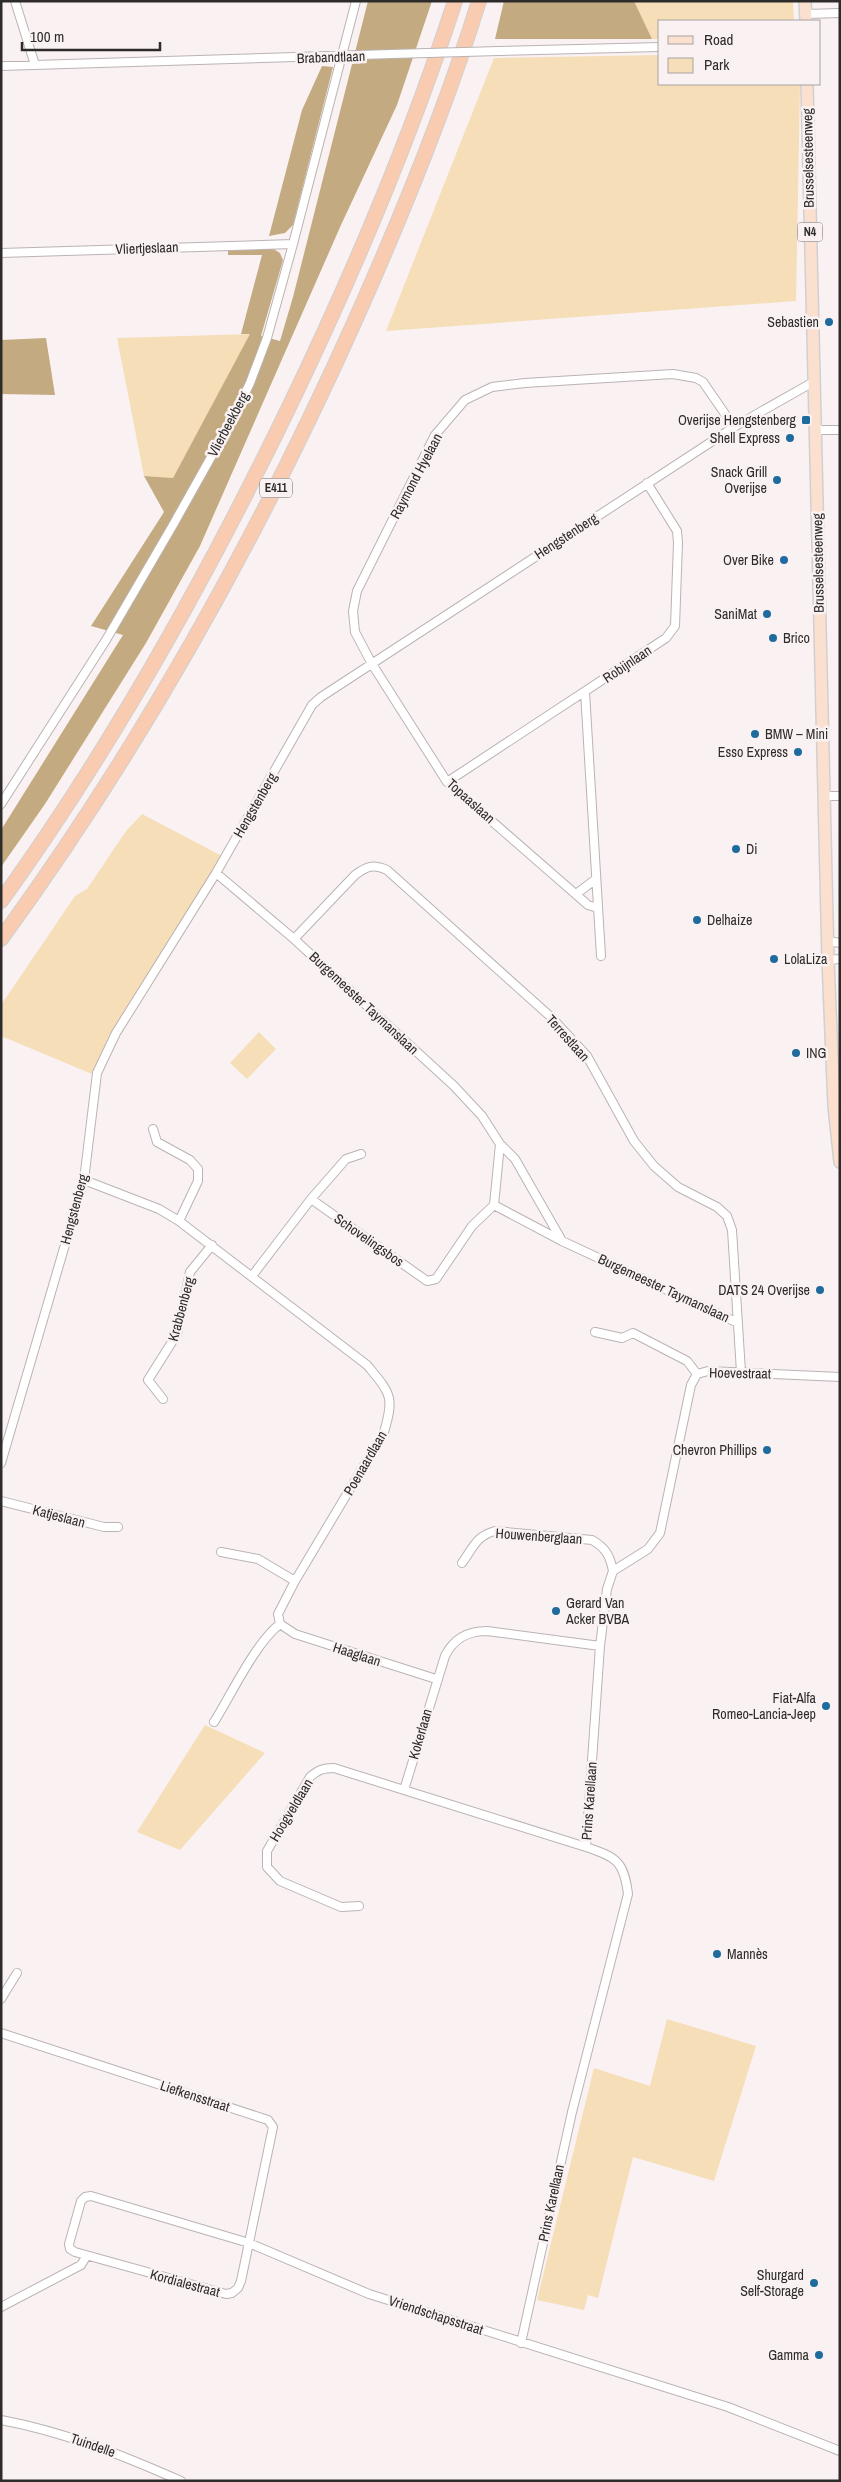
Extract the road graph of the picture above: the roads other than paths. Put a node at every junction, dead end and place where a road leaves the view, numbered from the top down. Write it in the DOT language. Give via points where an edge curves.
graph roads {
  1 [pos="15,1"];
  2 [pos="356,1"];
  3 [pos="456,1"];
  4 [pos="479,1"];
  5 [pos="805,1"];
  6 [pos="840,13"];
  7 [pos="806,17"];
  8 [pos="658,47"];
  9 [pos="341,57"];
  10 [pos="35,65"];
  11 [pos="1,66"];
  12 [pos="807,85"];
  13 [pos="293,244"];
  14 [pos="1,253"];
  15 [pos="815,380"];
  16 [pos="734,426"];
  17 [pos="816,430"];
  18 [pos="840,430"];
  19 [pos="647,483"];
  20 [pos="372,664"];
  21 [pos="585,692"];
  22 [pos="447,782"];
  23 [pos="825,796"];
  24 [pos="840,796"];
  25 [pos="1,804"];
  26 [pos="216,872"];
  27 [pos="596,879"];
  28 [pos="576,894"];
  29 [pos="1,901"];
  30 [pos="598,908"];
  31 [pos="1,939"];
  32 [pos="294,939"];
  33 [pos="834,942"];
  34 [pos="601,956"];
  35 [pos="834,959"];
  36 [pos="153,1129"];
  37 [pos="500,1144"];
  38 [pos="361,1154"];
  39 [pos="840,1162"];
  40 [pos="84,1180"];
  41 [pos="311,1199"];
  42 [pos="494,1205"];
  43 [pos="179,1221"];
  44 [pos="562,1240"];
  45 [pos="212,1245"];
  46 [pos="252,1276"];
  47 [pos="738,1323"];
  48 [pos="595,1332"];
  49 [pos="741,1372"];
  50 [pos="698,1374"];
  51 [pos="840,1377"];
  52 [pos="163,1399"];
  53 [pos="1,1462"];
  54 [pos="1,1501"];
  55 [pos="118,1527"];
  56 [pos="220,1552"];
  57 [pos="462,1562"];
  58 [pos="613,1571"];
  59 [pos="296,1581"];
  60 [pos="280,1624"];
  61 [pos="600,1646"];
  62 [pos="436,1680"];
  63 [pos="214,1722"];
  64 [pos="404,1790"];
  65 [pos="586,1847"];
  66 [pos="360,1906"];
  67 [pos="17,1973"];
  68 [pos="1,1999"];
  69 [pos="1,2033"];
  70 [pos="250,2243"];
  71 [pos="70,2249"];
  72 [pos="86,2256"];
  73 [pos="1,2306"];
  74 [pos="521,2342"];
  75 [pos="1,2420"];
  76 [pos="840,2451"];
  77 [pos="181,2481"];
  1 -- 10 [label="street"];
  2 -- 9 [label="street, Vlierbeekberg"];
  3 -- 29 [label="highway, E411" via="364,244 258,472 140,688 74,795"];
  4 -- 31 [label="highway, E411" via="425,155 379,267 280,481 158,703 93,806"];
  5 -- 7 [label="main road"];
  6 -- 7 [label="street"];
  8 -- 9 [label="street, Brabandtlaan, bridge"];
  9 -- 10 [label="street, Brabandtlaan"];
  9 -- 13 [label="street, Vlierbeekberg"];
  10 -- 11 [label="street, Brabandtlaan"];
  12 -- 15 [label="main road, Brusselsesteenweg / N4"];
  13 -- 14 [label="street, Vliertjeslaan"];
  13 -- 25 [label="street, Vlierbeekberg" via="266,338 233,418 106,640"];
  15 -- 16 [label="street, Hengstenberg"];
  15 -- 17 [label="main road, Brusselsesteenweg / N4"];
  16 -- 19 [label="street, Hengstenberg"];
  16 -- 20 [label="street, Raymond Hyelaan" via="703,382 673,374 492,387 465,400 435,435 357,591 353,611 355,632"];
  17 -- 18 [label="street"];
  17 -- 23 [label="main road, Brusselsesteenweg / N4"];
  19 -- 20 [label="street, Hengstenberg"];
  19 -- 21 [label="street, Robijnlaan" via="677,531 678,610 675,626 666,638"];
  20 -- 22 [label="street, Topaaslaan"];
  20 -- 26 [label="street, Hengstenberg" via="312,705"];
  21 -- 22 [label="street, Robijnlaan"];
  21 -- 27 [label="street"];
  22 -- 28 [label="street, Topaaslaan"];
  23 -- 24 [label="street"];
  23 -- 33 [label="main road, Brusselsesteenweg / N4"];
  26 -- 32 [label="street, Burgemeester Taymanslaan"];
  26 -- 40 [label="street, Hengstenberg" via="116,1033 97,1073"];
  27 -- 28 [label="street"];
  27 -- 30 [label="street"];
  28 -- 30 [label="street, Topaaslaan" via="588,905"];
  30 -- 34 [label="street"];
  32 -- 37 [label="street, Burgemeester Taymanslaan" via="454,1086 482,1116"];
  32 -- 47 [label="street, Terrestlaan" via="367,866 376,865 387,870 552,1018 587,1056 634,1142 654,1166 678,1187 726,1216 732,1230"];
  33 -- 35 [label="main road, Brusselsesteenweg / N4"];
  35 -- 39 [label="main road, Brusselsesteenweg / N4" via="834,1106"];
  36 -- 43 [label="street" via="157,1142 190,1160 198,1169 198,1181"];
  37 -- 42 [label="street"];
  37 -- 44 [label="street, Burgemeester Taymanslaan" via="515,1159"];
  38 -- 41 [label="street" via="346,1159"];
  40 -- 43 [label="street, Poenaardlaan"];
  40 -- 53 [label="street, Hengstenberg"];
  41 -- 42 [label="street, Schovelingsbos" via="427,1282 436,1279 472,1226"];
  41 -- 46 [label="street"];
  42 -- 44 [label="street, Burgemeester Taymanslaan"];
  43 -- 45 [label="street, Poenaardlaan"];
  44 -- 47 [label="street, Burgemeester Taymanslaan"];
  45 -- 46 [label="street, Poenaardlaan"];
  45 -- 52 [label="street, Krabbenberg" via="190,1272 177,1334 148,1380"];
  46 -- 59 [label="street, Poenaardlaan" via="367,1365 389,1391 390,1411 384,1432"];
  47 -- 49 [label="street, Terrestlaan"];
  48 -- 50 [label="street, Hoevestraat" via="622,1338 633,1333 687,1361"];
  49 -- 50 [label="street, Hoevestraat" via="708,1370"];
  49 -- 51 [label="street, Hoevestraat"];
  50 -- 58 [label="street" via="691,1385 660,1533 648,1549"];
  54 -- 55 [label="street, Katjeslaan" via="104,1527"];
  56 -- 59 [label="street" via="258,1559"];
  57 -- 58 [label="street, Houwenberglaan" via="475,1542 484,1534 495,1531 592,1540 603,1546"];
  58 -- 61 [label="street, Prins Karellaan" via="607,1589"];
  59 -- 60 [label="street, Poenaardlaan" via="278,1614"];
  60 -- 62 [label="street, Haaglaan" via="295,1634"];
  60 -- 63 [label="street, Poenaardlaan" via="261,1645"];
  61 -- 62 [label="street, Kokerlaan" via="477,1631 461,1636 449,1647"];
  61 -- 65 [label="street, Prins Karellaan"];
  62 -- 64 [label="street, Kokerlaan"];
  64 -- 65 [label="street"];
  64 -- 66 [label="street, Hoogveldlaan" via="334,1768 316,1771 267,1851 267,1868 280,1881 341,1906"];
  65 -- 74 [label="street, Prins Karellaan" via="606,1853 618,1862 625,1874 628,1894 572,2112"];
  67 -- 68 [label="street"];
  69 -- 70 [label="street, Liefkensstraat" via="271,2122 273,2127"];
  70 -- 71 [label="street, Vriendschapsstraat" via="91,2196 81,2201"];
  70 -- 72 [label="street, Kordialestraat" via="238,2288 226,2294"];
  70 -- 74 [label="street, Vriendschapsstraat" via="369,2294"];
  71 -- 72 [label="street, Kordialestraat"];
  72 -- 73 [label="street" via="82,2264"];
  74 -- 76 [label="street, Vriendschapsstraat" via="728,2407"];
  75 -- 77 [label="street, Tuindelle" via="95,2445"];
}
